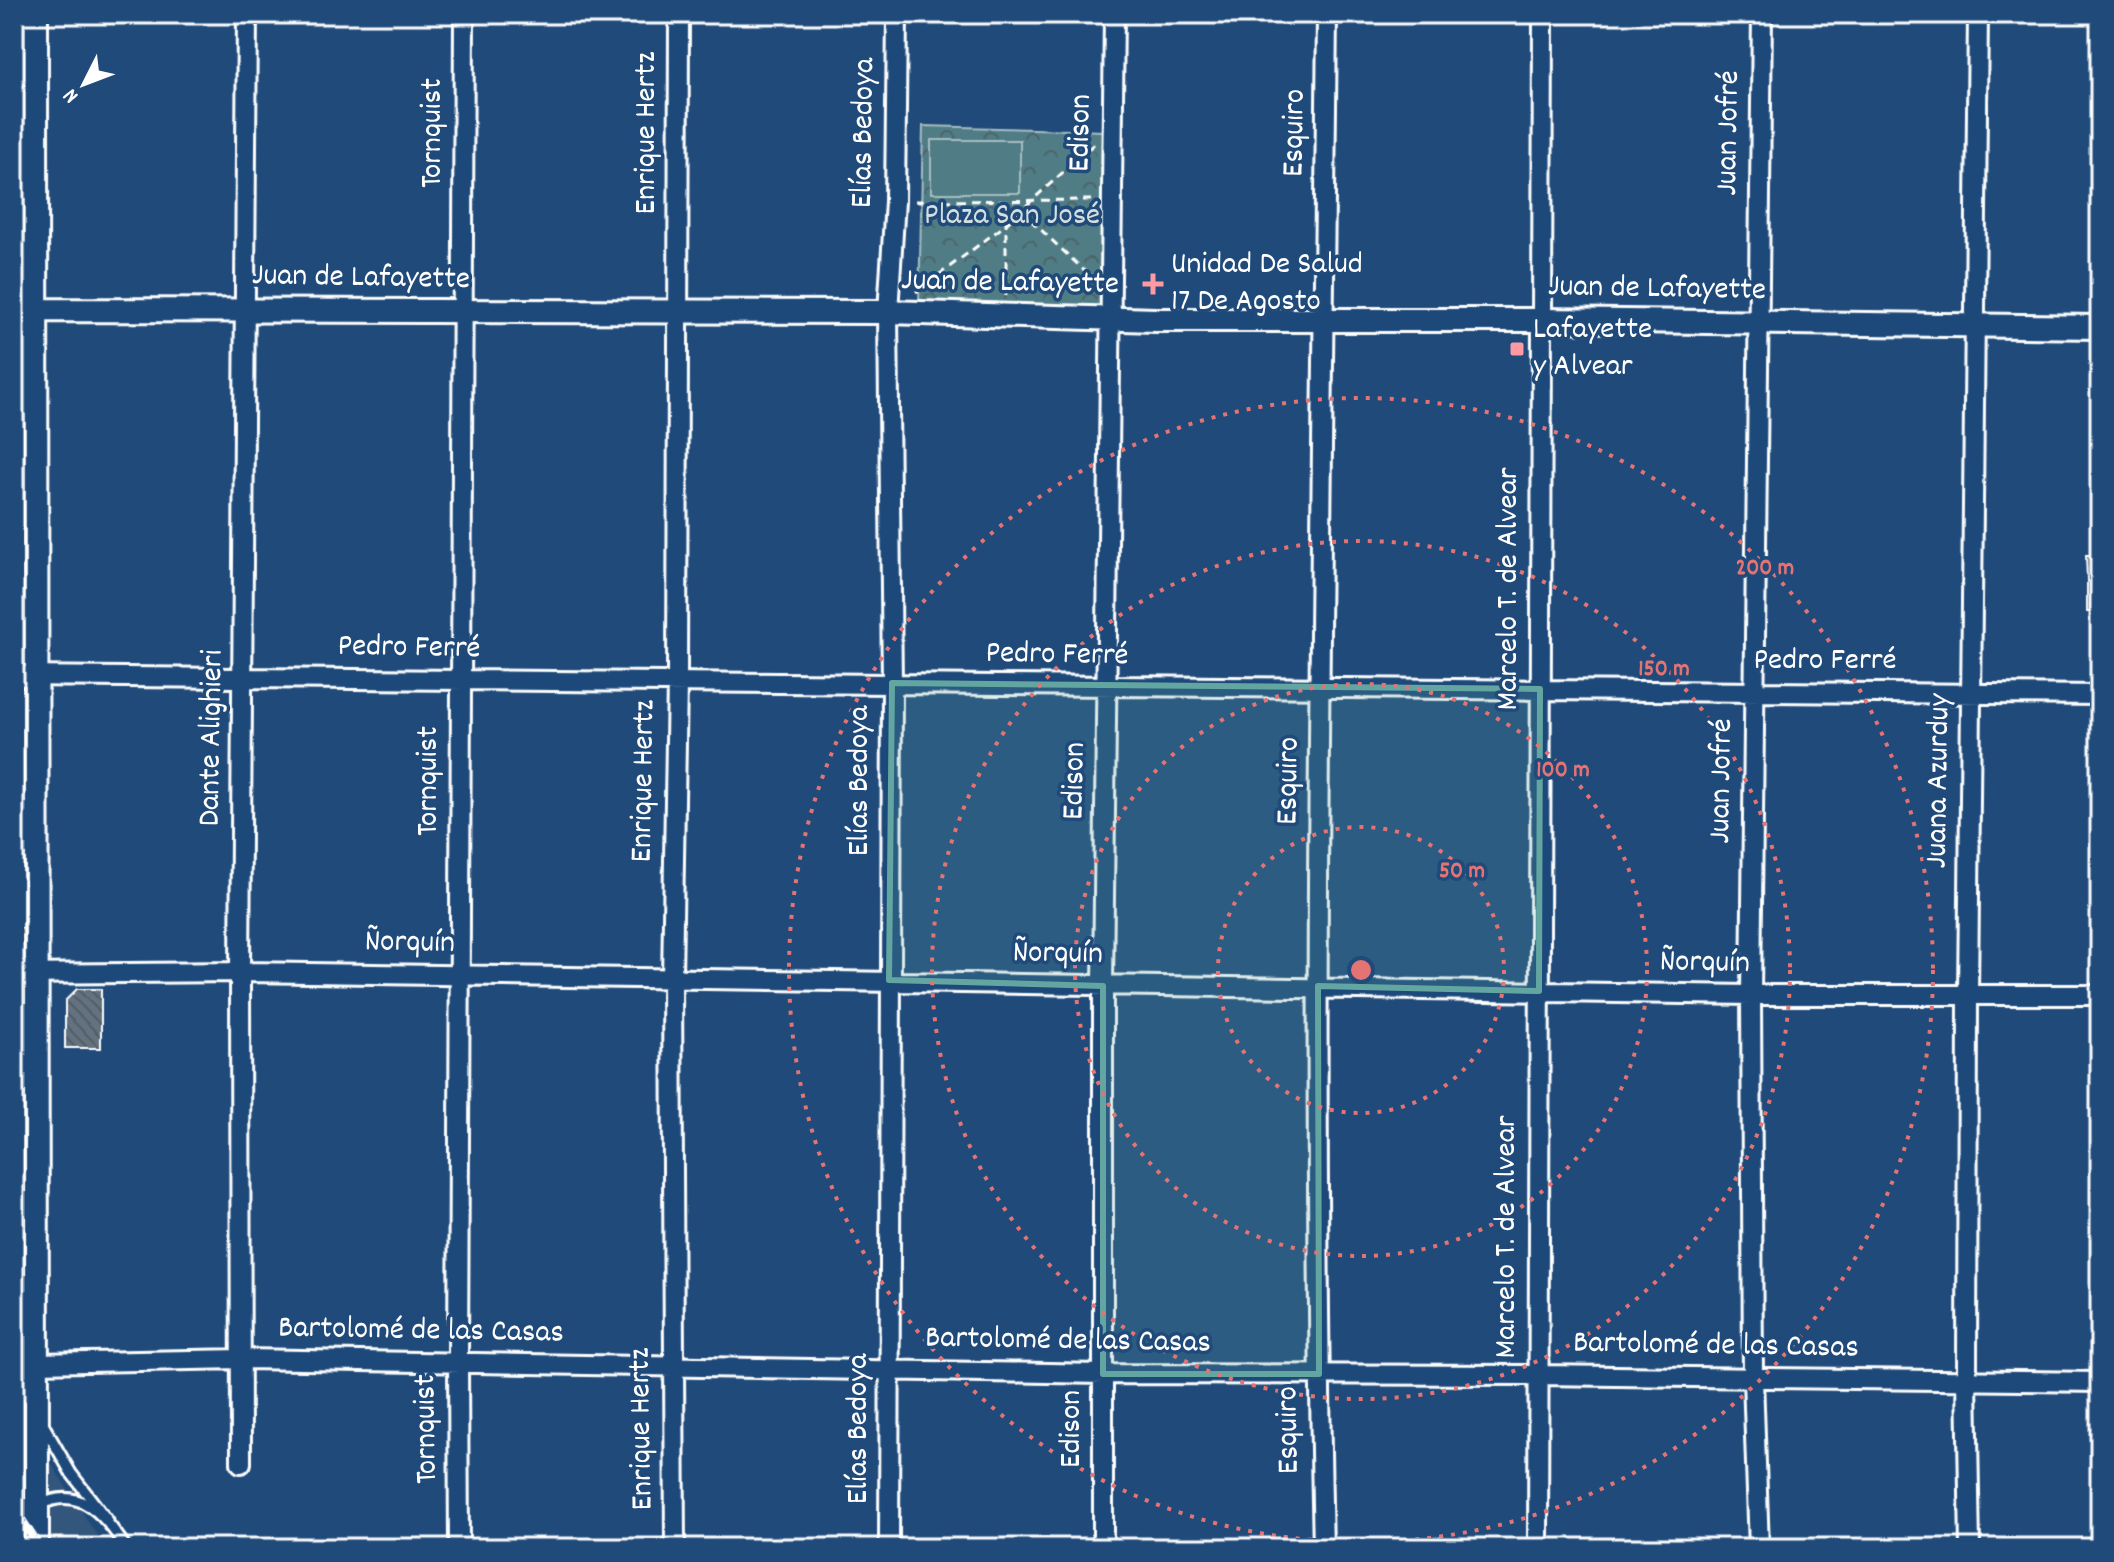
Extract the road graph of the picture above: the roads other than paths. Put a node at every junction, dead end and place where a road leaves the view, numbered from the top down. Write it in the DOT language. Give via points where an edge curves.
graph roads {
  1 [pos="36,14"];
  2 [pos="247,14"];
  3 [pos="464,14"];
  4 [pos="679,14"];
  5 [pos="897,14"];
  6 [pos="1114,14"];
  7 [pos="1327,14"];
  8 [pos="1543,14"];
  9 [pos="1762,14"];
  10 [pos="1978,14"];
  11 [pos="1111,307"];
  12 [pos="246,309"];
  13 [pos="24,310"];
  14 [pos="464,312"];
  15 [pos="888,312"];
  16 [pos="677,313"];
  17 [pos="1324,320"];
  18 [pos="1541,320"];
  19 [pos="1758,323"];
  20 [pos="1973,324"];
  21 [pos="2100,327"];
  22 [pos="14,676"];
  23 [pos="38,676"];
  24 [pos="243,677"];
  25 [pos="460,679"];
  26 [pos="677,682"];
  27 [pos="892,683"];
  28 [pos="1108,687"];
  29 [pos="1321,687"];
  30 [pos="1540,689"];
  31 [pos="1754,692"];
  32 [pos="1971,693"];
  33 [pos="2100,695"];
  34 [pos="240,972"];
  35 [pos="25,974"];
  36 [pos="459,975"];
  37 [pos="672,979"];
  38 [pos="889,980"];
  39 [pos="1103,986"];
  40 [pos="1318,986"];
  41 [pos="1539,991"];
  42 [pos="1751,995"];
  43 [pos="1968,995"];
  44 [pos="2100,995"];
  45 [pos="242,1359"];
  46 [pos="36,1363"];
  47 [pos="458,1363"];
  48 [pos="672,1366"];
  49 [pos="890,1370"];
  50 [pos="1103,1374"];
  51 [pos="1319,1374"];
  52 [pos="1538,1375"];
  53 [pos="14,1379"];
  54 [pos="1753,1379"];
  55 [pos="1967,1379"];
  56 [pos="2100,1382"];
  57 [pos="37,1406"];
  58 [pos="241,1463"];
  59 [pos="37,1506"];
  60 [pos="108,1521"];
  61 [pos="37,1548"];
  62 [pos="126,1548"];
  63 [pos="459,1548"];
  64 [pos="675,1548"];
  65 [pos="889,1548"];
  66 [pos="1103,1548"];
  67 [pos="1323,1548"];
  68 [pos="1538,1548"];
  69 [pos="1759,1548"];
  70 [pos="1970,1548"];
  1 -- 13 [label="street"];
  2 -- 12 [label="street, Dante Alighieri"];
  3 -- 14 [label="street, Tornquist"];
  4 -- 16 [label="street, Enrique Hertz"];
  5 -- 15 [label="street, Elías Bedoya"];
  6 -- 11 [label="street, Edison"];
  7 -- 17 [label="street, Esquiro"];
  8 -- 18 [label="street, Marcelo T. de Alvear"];
  9 -- 19 [label="street, Juan Jofré"];
  10 -- 20 [label="street, Juana Azurduy"];
  11 -- 15 [label="street, Juan de Lafayette" via="1006,315"];
  11 -- 17 [label="street, Juan de Lafayette"];
  11 -- 28 [label="street, Edison"];
  12 -- 13 [label="street, Juan de Lafayette"];
  12 -- 14 [label="street, Juan de Lafayette"];
  12 -- 24 [label="street, Dante Alighieri"];
  13 -- 23 [label="street"];
  14 -- 16 [label="street, Juan de Lafayette"];
  14 -- 25 [label="street, Tornquist"];
  15 -- 16 [label="street, Juan de Lafayette"];
  15 -- 27 [label="street, Elías Bedoya"];
  16 -- 26 [label="street, Enrique Hertz"];
  17 -- 18 [label="street, Juan de Lafayette"];
  17 -- 29 [label="street, Esquiro"];
  18 -- 19 [label="street, Juan de Lafayette"];
  18 -- 30 [label="street, Marcelo T. de Alvear"];
  19 -- 20 [label="street, Juan de Lafayette"];
  19 -- 31 [label="street, Juan Jofré"];
  20 -- 21 [label="street, Juan de Lafayette"];
  20 -- 32 [label="street, Juana Azurduy"];
  22 -- 23 [label="street, Pedro Ferré"];
  23 -- 24 [label="street, Pedro Ferré"];
  23 -- 35 [label="street" via="39,860"];
  24 -- 25 [label="street, Pedro Ferré"];
  24 -- 34 [label="street, Dante Alighieri"];
  25 -- 26 [label="street, Pedro Ferré"];
  25 -- 36 [label="street, Tornquist"];
  26 -- 27 [label="street, Pedro Ferré"];
  26 -- 37 [label="street, Enrique Hertz"];
  27 -- 28 [label="street, Pedro Ferré"];
  27 -- 38 [label="street, Elías Bedoya"];
  28 -- 29 [label="street, Pedro Ferré"];
  28 -- 39 [label="street, Edison"];
  29 -- 30 [label="street, Pedro Ferré"];
  29 -- 40 [label="street, Esquiro"];
  30 -- 31 [label="street, Pedro Ferré"];
  30 -- 41 [label="street, Marcelo T. de Alvear"];
  31 -- 32 [label="street, Pedro Ferré"];
  31 -- 42 [label="street, Juan Jofré"];
  32 -- 33 [label="street, Pedro Ferré"];
  32 -- 43 [label="street, Juana Azurduy"];
  34 -- 35 [label="street, Ñorquín"];
  34 -- 36 [label="street, Ñorquín"];
  34 -- 45 [label="street, Dante Alighieri"];
  35 -- 46 [label="street"];
  36 -- 37 [label="street, Ñorquín"];
  36 -- 47 [label="street, Tornquist"];
  37 -- 38 [label="street, Ñorquín"];
  37 -- 48 [label="street, Enrique Hertz"];
  38 -- 39 [label="street, Ñorquín"];
  38 -- 49 [label="street, Elías Bedoya"];
  39 -- 40 [label="street, Ñorquín"];
  39 -- 50 [label="street, Edison"];
  40 -- 41 [label="street, Ñorquín"];
  40 -- 51 [label="street, Esquiro"];
  41 -- 42 [label="street, Ñorquín"];
  41 -- 52 [label="street, Marcelo T. de Alvear"];
  42 -- 43 [label="street, Ñorquín"];
  42 -- 54 [label="street, Juan Jofré"];
  43 -- 44 [label="street, Ñorquín"];
  43 -- 55 [label="street, Juana Azurduy"];
  45 -- 46 [label="street, Bartolomé de las Casas"];
  45 -- 47 [label="street, Bartolomé de las Casas"];
  45 -- 58 [label="street, Dante Alighieri"];
  46 -- 57 [label="street"];
  47 -- 48 [label="street, Bartolomé de las Casas"];
  47 -- 63 [label="street, Tornquist"];
  48 -- 49 [label="street, Bartolomé de las Casas"];
  48 -- 64 [label="street, Enrique Hertz"];
  49 -- 50 [label="street, Bartolomé de las Casas"];
  49 -- 65 [label="street, Elías Bedoya"];
  50 -- 51 [label="street, Bartolomé de las Casas"];
  50 -- 66 [label="street, Edison"];
  51 -- 52 [label="street, Bartolomé de las Casas"];
  51 -- 67 [label="street, Esquiro"];
  52 -- 54 [label="street, Bartolomé de las Casas"];
  52 -- 68 [label="street, Marcelo T. de Alvear"];
  53 -- 57 [label="street"];
  54 -- 55 [label="street, Bartolomé de las Casas"];
  54 -- 69 [label="street, Juan Jofré"];
  55 -- 56 [label="street, Bartolomé de las Casas"];
  55 -- 70 [label="street, Juana Azurduy"];
  57 -- 59 [label="street"];
  57 -- 60 [label="lane" via="71,1473"];
  59 -- 60 [label="lane" via="60,1498 80,1502"];
  59 -- 61 [label="street"];
  60 -- 62 [label="lane"];
}
